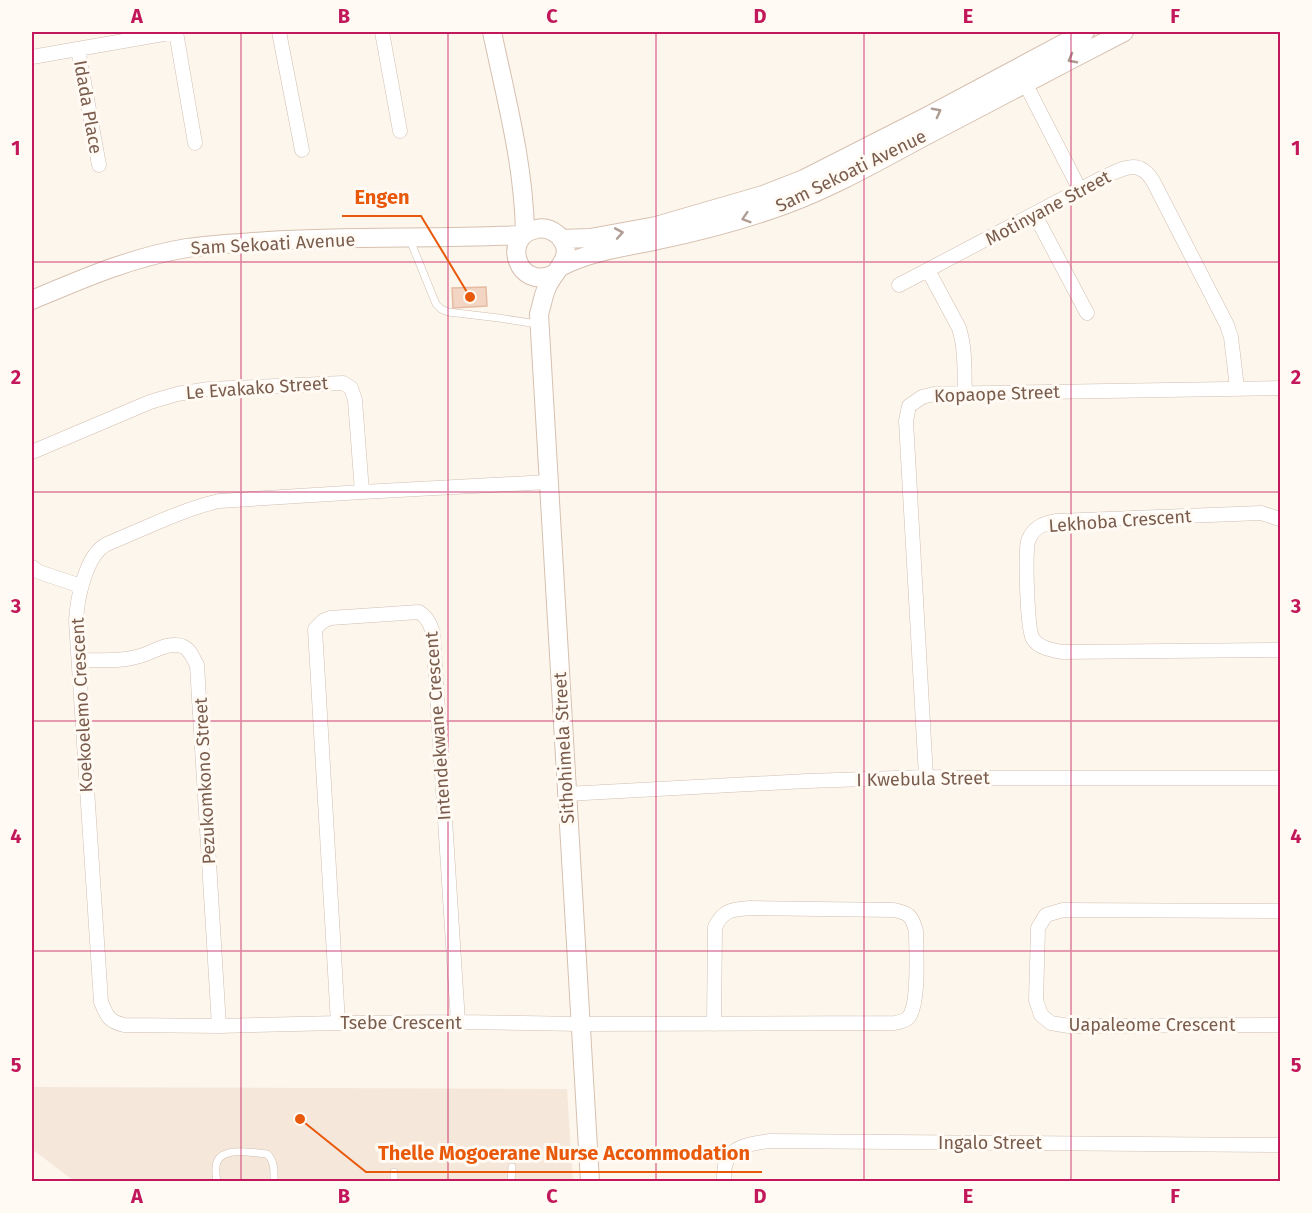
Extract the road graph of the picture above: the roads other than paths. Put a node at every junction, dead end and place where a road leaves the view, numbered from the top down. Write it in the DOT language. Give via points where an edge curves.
graph roads {
  1 [pos="175,32"];
  2 [pos="279,32"];
  3 [pos="382,32"];
  4 [pos="492,32"];
  5 [pos="1085,32"];
  6 [pos="1124,32"];
  7 [pos="78,49"];
  8 [pos="32,57"];
  9 [pos="1025,83"];
  10 [pos="400,131"];
  11 [pos="195,143"];
  12 [pos="302,150"];
  13 [pos="99,165"];
  14 [pos="522,174"];
  15 [pos="1080,190"];
  16 [pos="1035,215"];
  17 [pos="524,234"];
  18 [pos="555,234"];
  19 [pos="409,237"];
  20 [pos="487,237"];
  21 [pos="521,265"];
  22 [pos="558,270"];
  23 [pos="928,270"];
  24 [pos="899,285"];
  25 [pos="32,300"];
  26 [pos="1087,313"];
  27 [pos="540,319"];
  28 [pos="1237,388"];
  29 [pos="1281,388"];
  30 [pos="965,394"];
  31 [pos="32,452"];
  32 [pos="548,482"];
  33 [pos="362,492"];
  34 [pos="1281,519"];
  35 [pos="32,567"];
  36 [pos="81,586"];
  37 [pos="1281,650"];
  38 [pos="79,660"];
  39 [pos="926,777"];
  40 [pos="1281,778"];
  41 [pos="566,794"];
  42 [pos="1281,911"];
  43 [pos="101,1002"];
  44 [pos="458,1022"];
  45 [pos="338,1023"];
  46 [pos="580,1024"];
  47 [pos="714,1024"];
  48 [pos="1281,1025"];
  49 [pos="219,1026"];
  50 [pos="1281,1145"];
  51 [pos="512,1167"];
  52 [pos="394,1172"];
  53 [pos="217,1182"];
  54 [pos="273,1182"];
  55 [pos="394,1182"];
  56 [pos="511,1182"];
  57 [pos="590,1182"];
  58 [pos="724,1182"];
  1 -- 7 [label="street"];
  1 -- 11 [label="street"];
  2 -- 12 [label="street"];
  3 -- 10 [label="street"];
  4 -- 14 [label="street"];
  18 -- 5 [label="street, Sam Sekoati Avenue, one-way" via="590,238 656,226 763,195 804,179"];
  6 -- 9 [label="street, Sam Sekoati Avenue, one-way"];
  7 -- 8 [label="street"];
  7 -- 13 [label="street, Idada Place"];
  9 -- 15 [label="street"];
  9 -- 22 [label="street, Sam Sekoati Avenue, one-way" via="787,204 707,230 594,254"];
  14 -- 17 [label="street"];
  14 -- 18 [label="street" via="539,215"];
  15 -- 16 [label="street, Motinyane Street"];
  15 -- 28 [label="street, Motinyane Street" via="1125,168 1136,166 1148,173 1227,325"];
  16 -- 23 [label="street, Motinyane Street"];
  16 -- 26 [label="street"];
  17 -- 18 [label="street" via="541,228"];
  17 -- 20 [label="street, Sam Sekoati Avenue"];
  17 -- 21 [label="street" via="517,245"];
  18 -- 22 [label="street" via="566,255"];
  19 -- 20 [label="street, Sam Sekoati Avenue"];
  19 -- 25 [label="street, Sam Sekoati Avenue" via="296,239 186,248 108,269"];
  19 -- 27 [label="lane" via="441,309 523,323"];
  20 -- 21 [label="street"];
  21 -- 22 [label="street" via="539,278"];
  21 -- 27 [label="street, Sithohimela Street"];
  22 -- 27 [label="street, Sithohimela Street" via="546,289"];
  23 -- 24 [label="street, Motinyane Street"];
  23 -- 30 [label="street" via="962,336"];
  27 -- 32 [label="street, Sithohimela Street"];
  28 -- 29 [label="street, Kopaope Street"];
  28 -- 30 [label="street, Kopaope Street"];
  30 -- 39 [label="street, Kopaope Street" via="922,397 909,406 906,421"];
  31 -- 33 [label="street, Le Evakako Street" via="177,394 340,383 349,386 354,396"];
  32 -- 33 [label="street, Koekoelemo Crescent"];
  32 -- 41 [label="street, Sithohimela Street"];
  33 -- 36 [label="street, Koekoelemo Crescent" via="219,501 199,506 101,547"];
  34 -- 37 [label="street, Lekhoba Crescent" via="1261,513 1057,521 1041,525 1030,535 1027,549 1029,626 1033,639 1051,650"];
  35 -- 36 [label="street"];
  36 -- 38 [label="street, Koekoelemo Crescent" via="76,610"];
  38 -- 43 [label="street, Koekoelemo Crescent"];
  38 -- 49 [label="street, Pezukomkono Street" via="130,658 180,645 188,649 197,664"];
  39 -- 40 [label="street, I Kwebula Street"];
  39 -- 41 [label="street, I Kwebula Street"];
  41 -- 46 [label="street, Sithohimela Street"];
  42 -- 48 [label="street, Uapaleome Crescent" via="1063,910 1046,915 1038,928 1036,1000 1041,1015 1052,1023 1069,1026"];
  43 -- 49 [label="street, Tsebe Crescent" via="114,1023"];
  44 -- 45 [label="street, Tsebe Crescent"];
  44 -- 45 [label="street, Intendekwane Crescent" via="433,633 430,623 419,612 330,618 315,629"];
  44 -- 46 [label="street, Tsebe Crescent"];
  45 -- 49 [label="street, Tsebe Crescent"];
  46 -- 47 [label="street, Tsebe Crescent"];
  46 -- 57 [label="street, Sithohimela Street"];
  47 -- 47 [label="street, Tsebe Crescent" via="715,927 720,916 750,908 894,910 906,912 913,920 916,999 907,1020"];
  50 -- 58 [label="street, Ingalo Street" via="770,1141 734,1151 725,1164"];
  51 -- 56 [label="lane"];
  52 -- 55 [label="lane"];
  53 -- 54 [label="lane" via="220,1157 237,1151 270,1156"];
}
